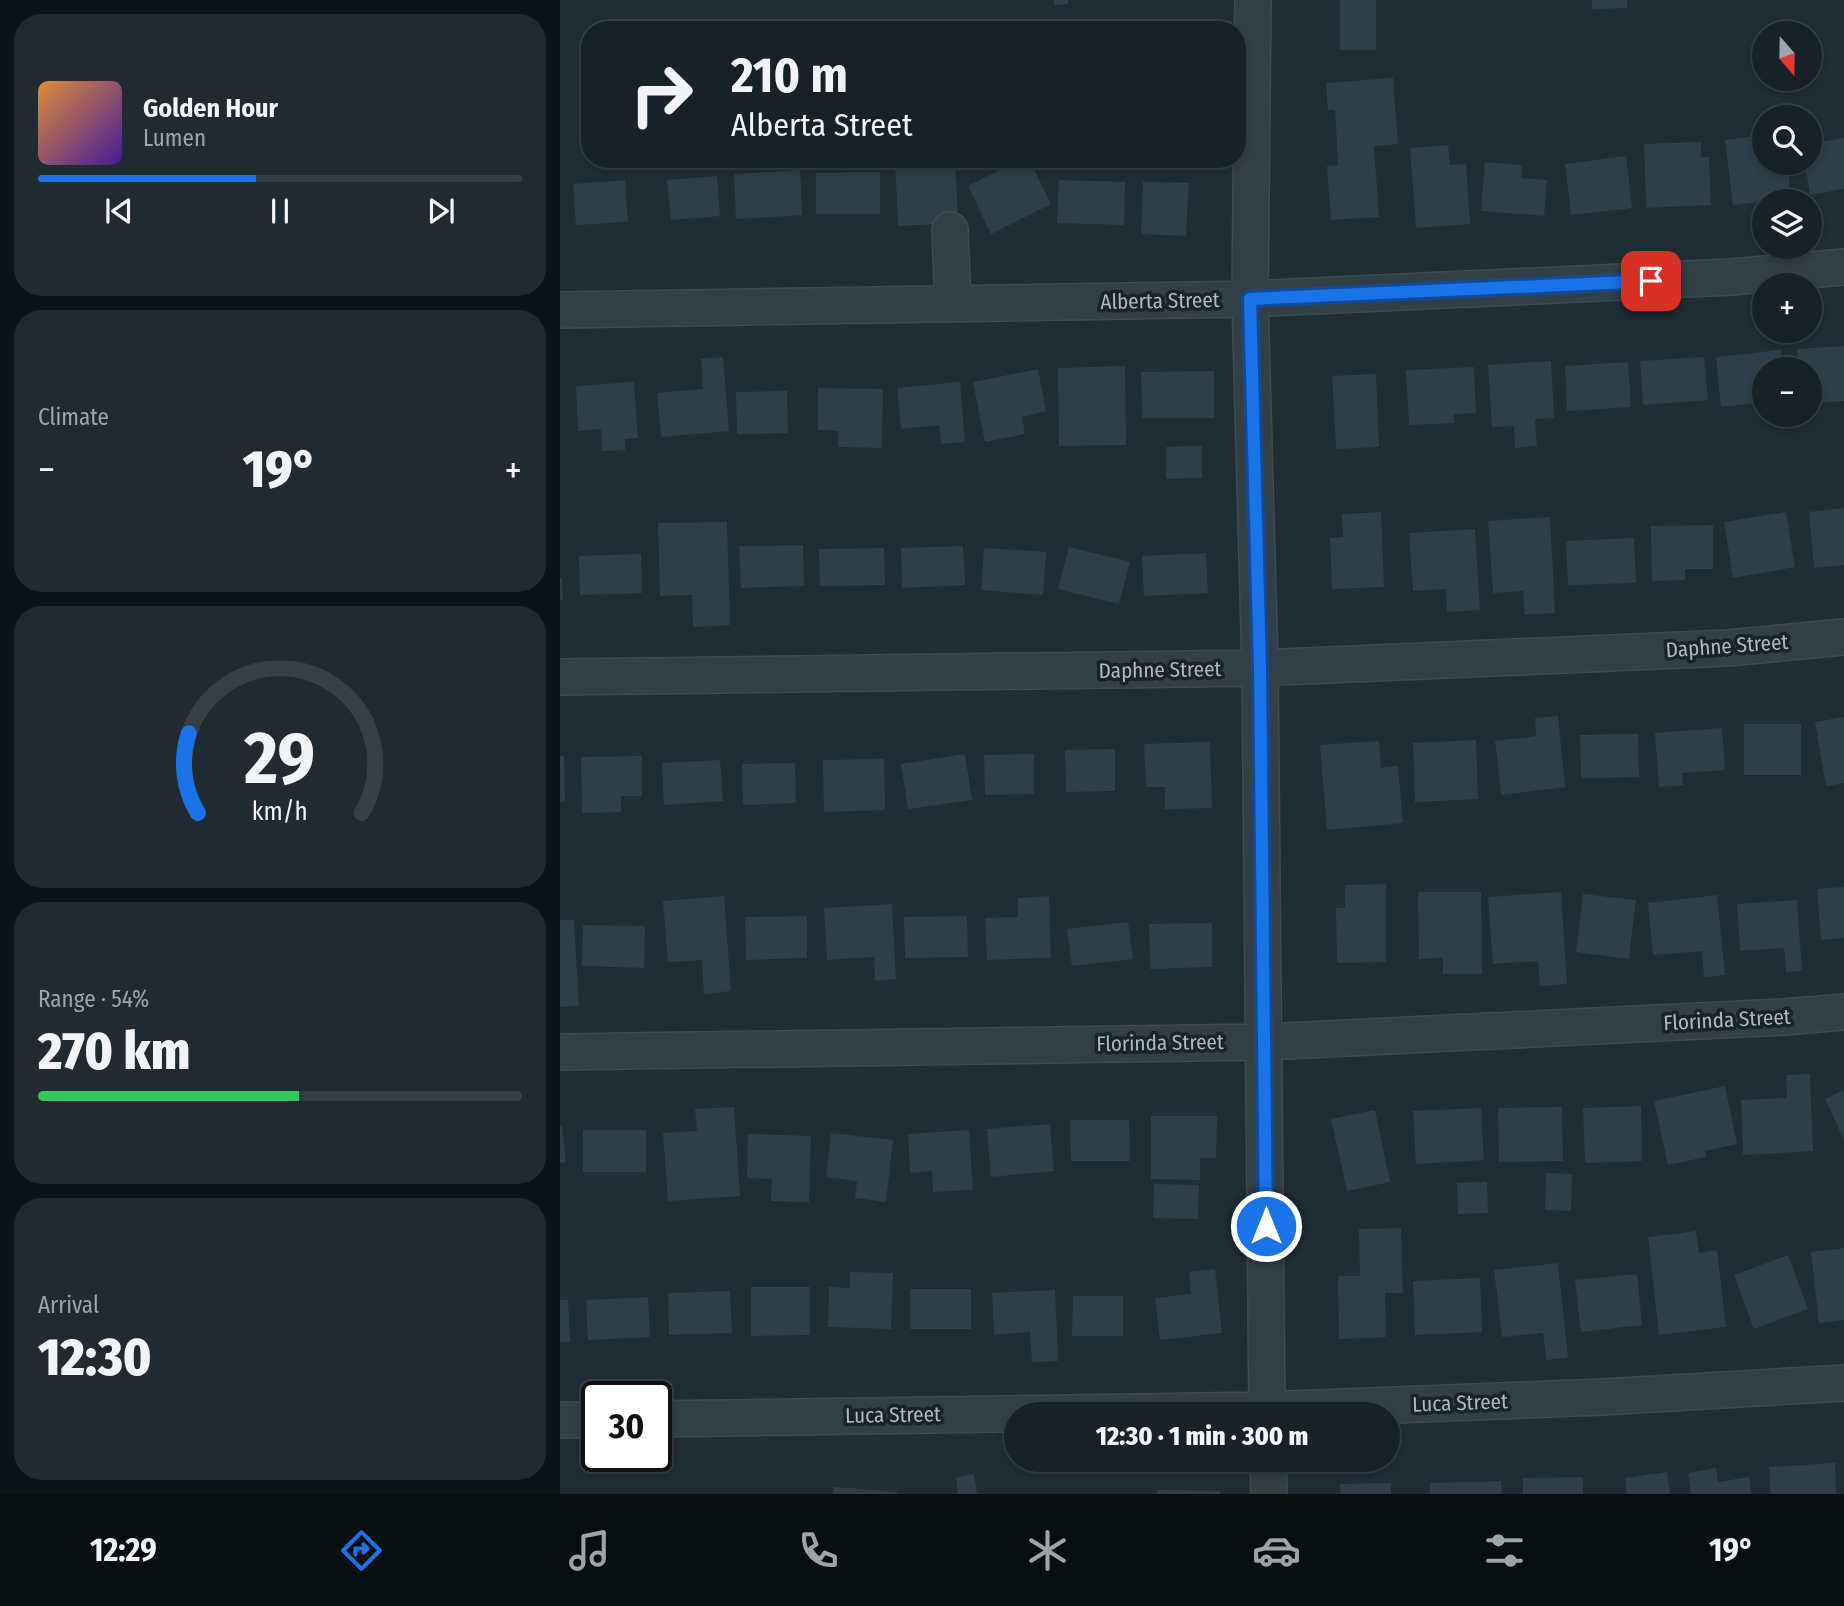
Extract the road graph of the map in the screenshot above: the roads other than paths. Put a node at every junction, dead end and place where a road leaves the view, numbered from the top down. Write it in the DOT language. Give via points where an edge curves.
graph roads {
  1 [pos="1253,0"];
  2 [pos="950,230"];
  3 [pos="1844,267"];
  4 [pos="1250,299"];
  5 [pos="953,304"];
  6 [pos="560,310"];
  7 [pos="1844,637"];
  8 [pos="1260,668"];
  9 [pos="560,677"];
  10 [pos="1844,1012"];
  11 [pos="1264,1042"];
  12 [pos="560,1052"];
  13 [pos="1844,1382"];
  14 [pos="1267,1402"];
  15 [pos="1400,1406"];
  16 [pos="1004,1415"];
  17 [pos="672,1419"];
  18 [pos="560,1420"];
  19 [pos="581,1420"];
  20 [pos="1268,1472"];
  21 [pos="1269,1494"];
  1 -- 4 [label="street"];
  2 -- 5 [label="street"];
  3 -- 4 [label="street, Alberta Street" via="1731,277"];
  4 -- 5 [label="street, Alberta Street"];
  4 -- 8 [label="street"];
  5 -- 6 [label="street, Alberta Street"];
  7 -- 8 [label="street, Daphne Street" via="1728,648"];
  8 -- 9 [label="street, Daphne Street"];
  8 -- 11 [label="street"];
  10 -- 11 [label="street, Florinda Street"];
  11 -- 12 [label="street, Florinda Street"];
  11 -- 14 [label="street"];
  13 -- 15 [label="street, Luca Street"];
  16 -- 17 [label="street, Luca Street"];
  18 -- 19 [label="street"];
  20 -- 21 [label="street"];
}
